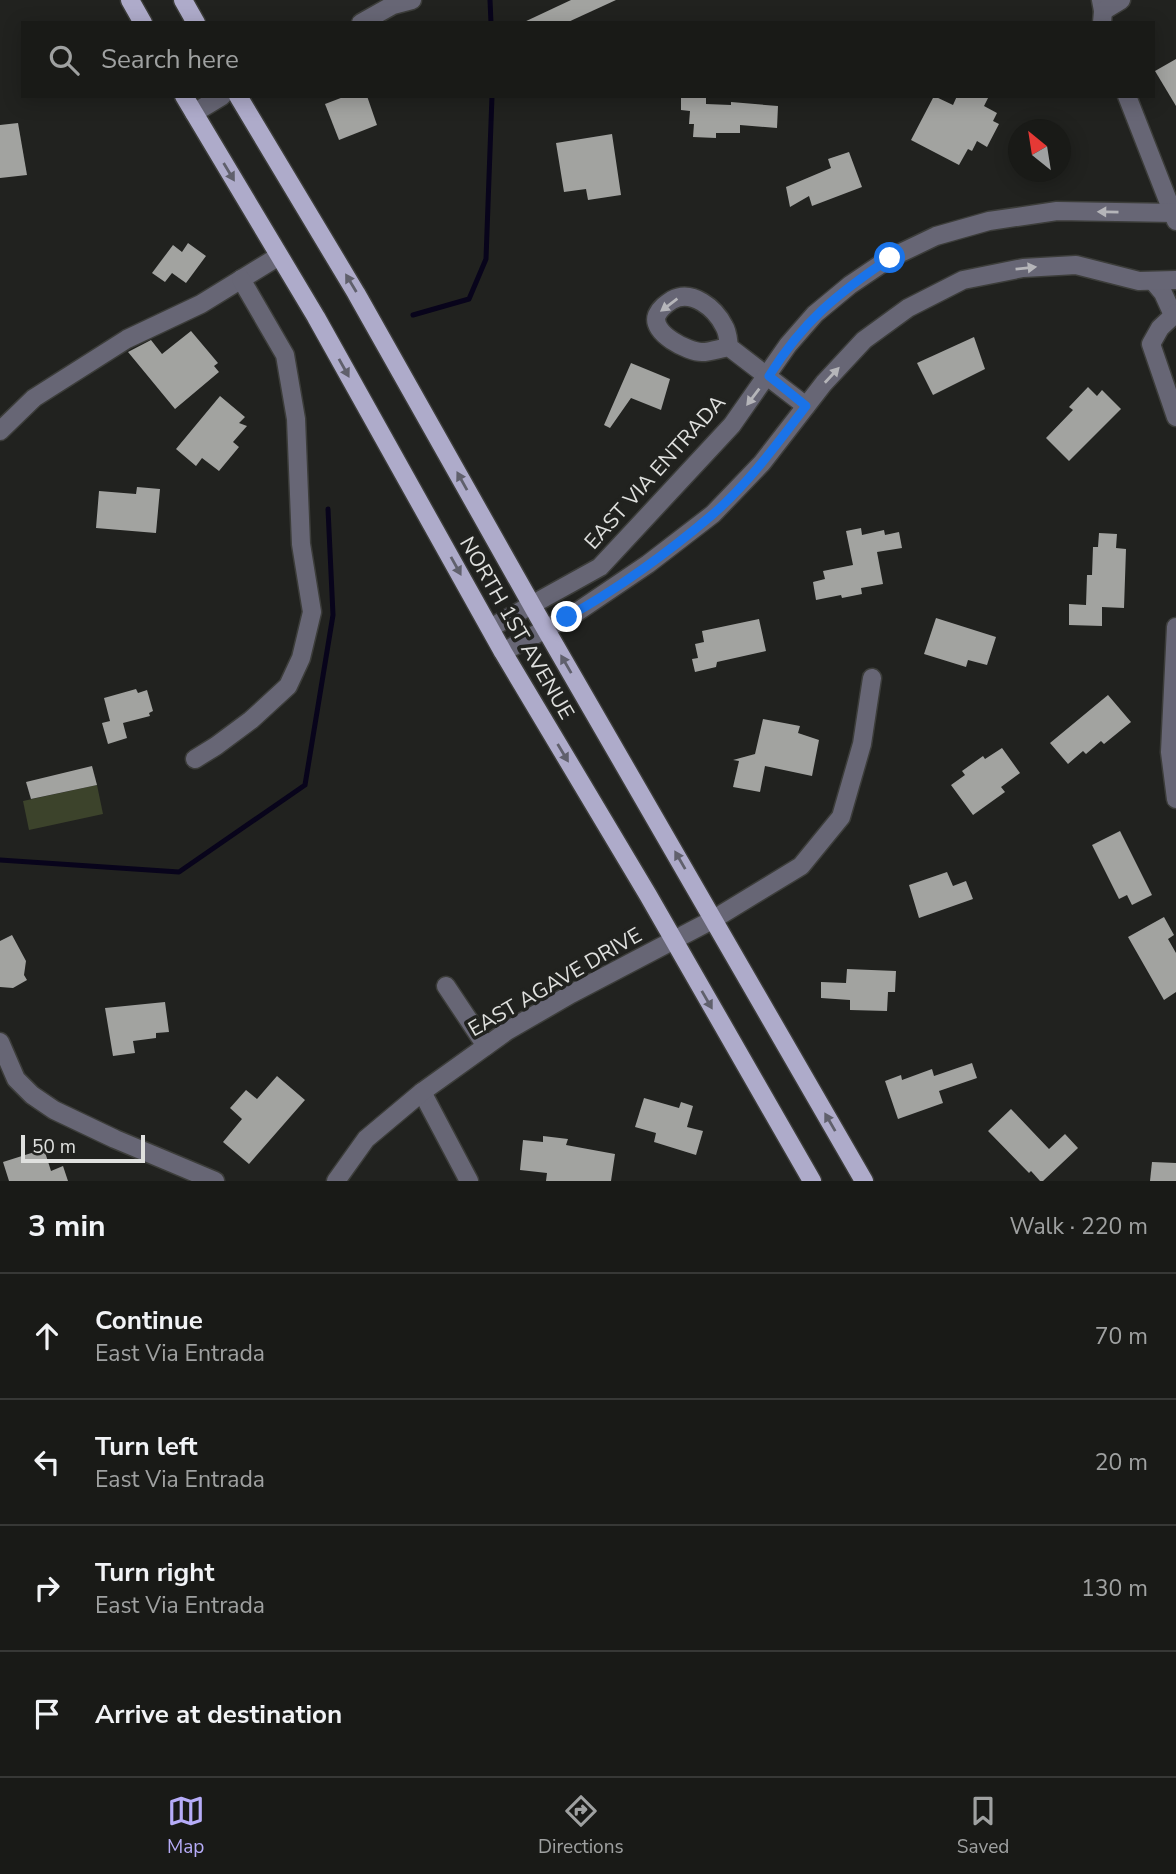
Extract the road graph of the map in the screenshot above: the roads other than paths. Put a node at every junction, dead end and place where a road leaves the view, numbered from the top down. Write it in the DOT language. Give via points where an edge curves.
graph roads {
  1 [pos="130,0"];
  2 [pos="183,0"];
  3 [pos="412,0"];
  4 [pos="1121,0"];
  5 [pos="392,3"];
  6 [pos="1102,11"];
  7 [pos="142,21"];
  8 [pos="195,21"];
  9 [pos="364,21"];
  10 [pos="185,98"];
  11 [pos="219,98"];
  12 [pos="239,98"];
  13 [pos="1128,98"];
  14 [pos="194,113"];
  15 [pos="1175,216"];
  16 [pos="279,256"];
  17 [pos="241,279"];
  18 [pos="1176,280"];
  19 [pos="1153,281"];
  20 [pos="1174,314"];
  21 [pos="729,347"];
  22 [pos="769,376"];
  23 [pos="806,406"];
  24 [pos="1176,417"];
  25 [pos="0,431"];
  26 [pos="532,605"];
  27 [pos="1176,627"];
  28 [pos="490,628"];
  29 [pos="545,629"];
  30 [pos="503,652"];
  31 [pos="872,678"];
  32 [pos="195,759"];
  33 [pos="1176,799"];
  34 [pos="714,919"];
  35 [pos="672,941"];
  36 [pos="446,986"];
  37 [pos="0,1042"];
  38 [pos="486,1046"];
  39 [pos="422,1092"];
  40 [pos="215,1181"];
  41 [pos="337,1181"];
  42 [pos="469,1181"];
  43 [pos="812,1181"];
  44 [pos="864,1181"];
  1 -- 7 [label="main road"];
  2 -- 8 [label="main road"];
  3 -- 5 [label="street"];
  4 -- 6 [label="street"];
  5 -- 9 [label="street"];
  10 -- 14 [label="main road, NORTH 1ST AVENUE"];
  11 -- 14 [label="street"];
  26 -- 12 [label="main road, NORTH 1ST AVENUE, one-way" via="356,293"];
  13 -- 15 [label="street"];
  14 -- 16 [label="main road, NORTH 1ST AVENUE, one-way"];
  15 -- 22 [label="street, EAST VIA ENTRADA, one-way" via="1057,211 989,221 936,236 890,258 850,285 806,324"];
  16 -- 17 [label="street"];
  16 -- 28 [label="main road, NORTH 1ST AVENUE, one-way"];
  17 -- 25 [label="street" via="127,339 34,398"];
  17 -- 32 [label="street" via="285,355 296,419 301,544 312,612 301,658 288,686 251,720"];
  18 -- 19 [label="street"];
  19 -- 20 [label="street"];
  23 -- 19 [label="street, one-way" via="864,340 908,308 963,280 1023,268 1076,265"];
  20 -- 24 [label="street" via="1151,344"];
  21 -- 22 [label="street"];
  22 -- 23 [label="street"];
  22 -- 26 [label="street, EAST VIA ENTRADA, one-way" via="732,425 600,567"];
  23 -- 29 [label="street" via="762,463 713,514 648,564"];
  26 -- 28 [label="street, EAST VIA ENTRADA"];
  26 -- 29 [label="main road, NORTH 1ST AVENUE"];
  27 -- 33 [label="street" via="1170,752"];
  28 -- 30 [label="main road, NORTH 1ST AVENUE"];
  29 -- 30 [label="street"];
  34 -- 29 [label="main road, NORTH 1ST AVENUE, one-way"];
  30 -- 35 [label="main road, NORTH 1ST AVENUE, one-way"];
  31 -- 34 [label="street, EAST AGAVE DRIVE" via="862,744 841,817 801,866"];
  34 -- 35 [label="street, EAST AGAVE DRIVE"];
  44 -- 34 [label="main road, NORTH 1ST AVENUE, one-way"];
  35 -- 38 [label="street, EAST AGAVE DRIVE"];
  35 -- 43 [label="main road, NORTH 1ST AVENUE, one-way"];
  36 -- 38 [label="street"];
  37 -- 40 [label="street" via="16,1079 54,1110"];
  38 -- 39 [label="street, EAST AGAVE DRIVE"];
  39 -- 41 [label="street, EAST AGAVE DRIVE" via="366,1139"];
  39 -- 42 [label="street"];
}
